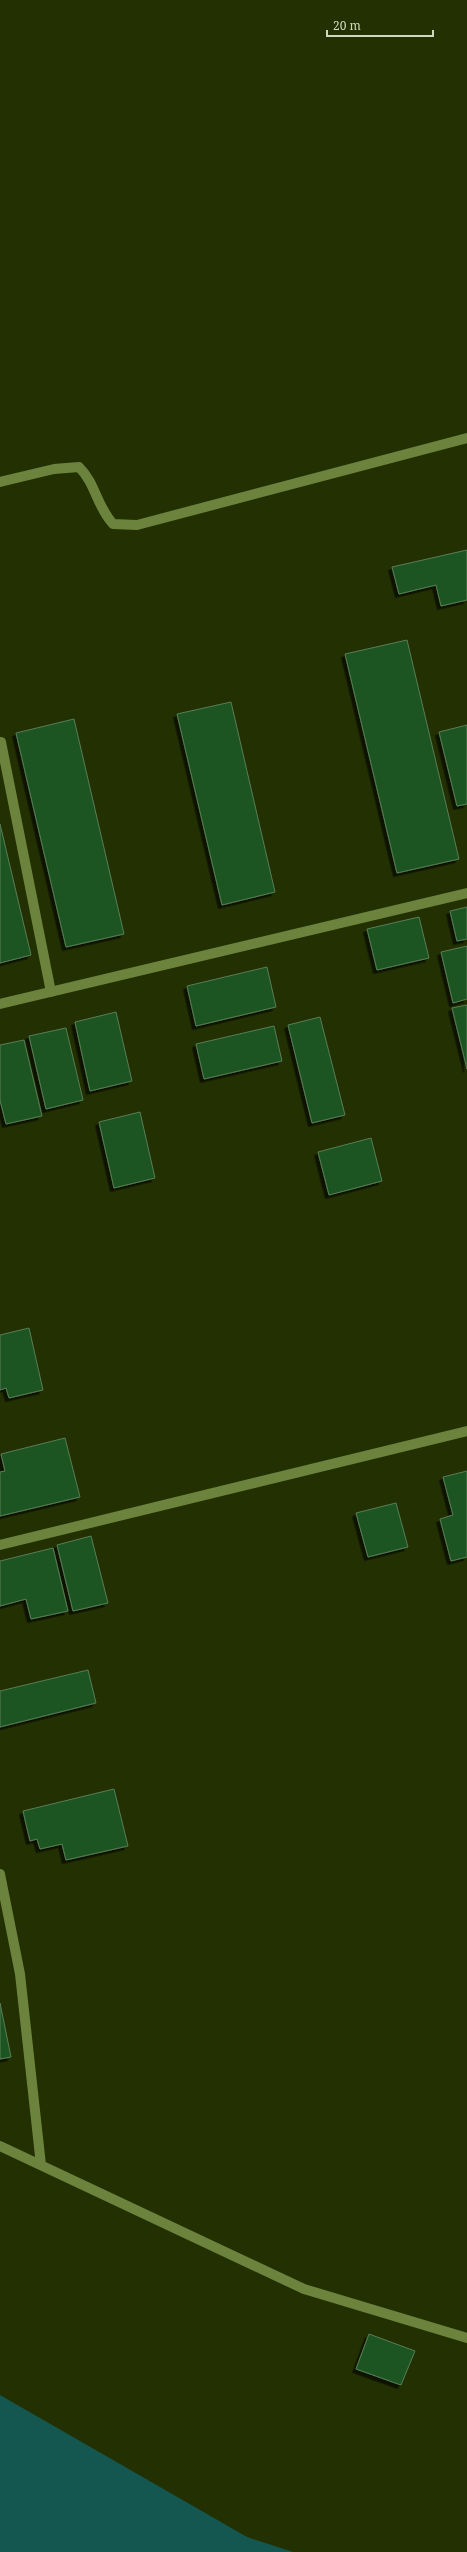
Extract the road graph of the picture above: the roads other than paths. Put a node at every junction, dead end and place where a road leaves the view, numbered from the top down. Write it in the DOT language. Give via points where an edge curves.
graph roads {
  1 [pos="467,438"];
  2 [pos="0,482"];
  3 [pos="1,742"];
  4 [pos="467,893"];
  5 [pos="51,992"];
  6 [pos="0,1004"];
  7 [pos="467,1431"];
  8 [pos="0,1545"];
  9 [pos="0,1874"];
  10 [pos="0,2146"];
  11 [pos="41,2165"];
  12 [pos="467,2338"];
  1 -- 2 [label="street" via="137,525 113,524 101,510 89,477 79,467 54,469"];
  3 -- 5 [label="street"];
  4 -- 5 [label="street"];
  5 -- 6 [label="street"];
  7 -- 8 [label="street"];
  9 -- 11 [label="street" via="20,1974"];
  10 -- 11 [label="street"];
  11 -- 12 [label="street" via="304,2289"];
}
